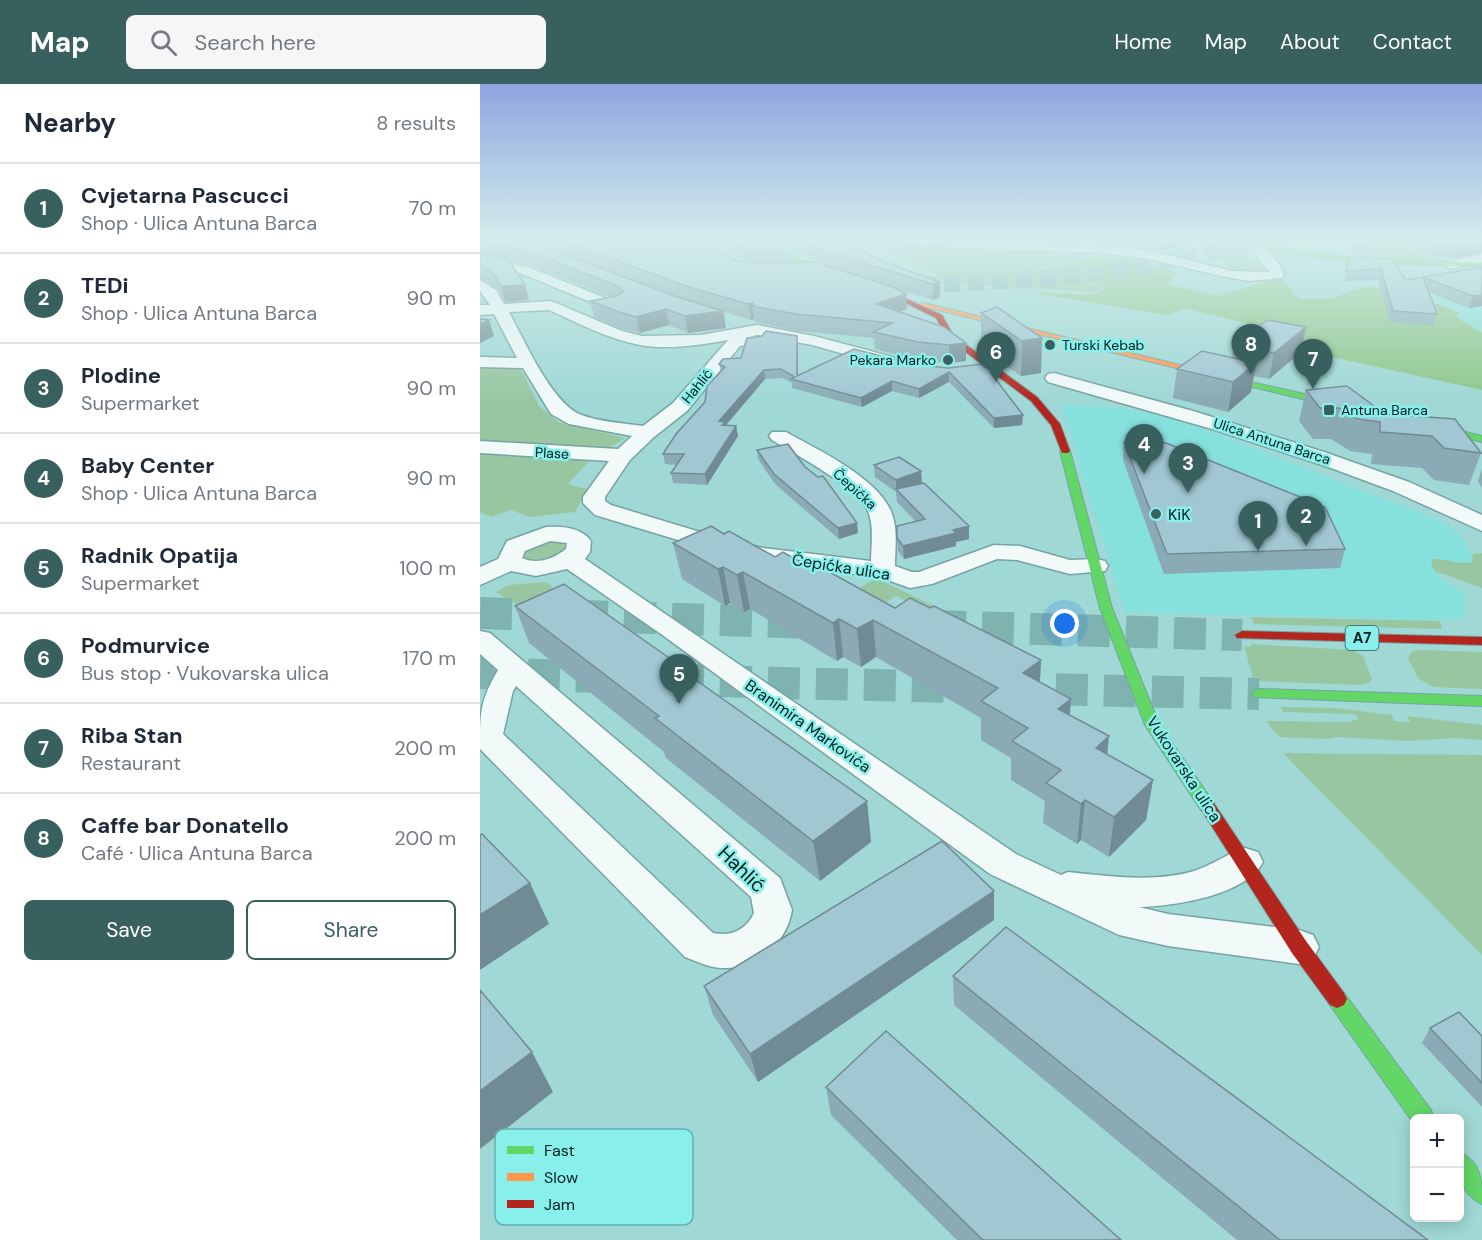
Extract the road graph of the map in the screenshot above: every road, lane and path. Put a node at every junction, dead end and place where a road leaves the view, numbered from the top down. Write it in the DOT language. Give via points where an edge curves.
graph roads {
  1 [pos="490,292"];
  2 [pos="578,292"];
  3 [pos="615,307"];
  4 [pos="489,309"];
  5 [pos="723,320"];
  6 [pos="946,329"];
  7 [pos="973,332"];
  8 [pos="757,334"];
  9 [pos="480,362"];
  10 [pos="528,363"];
  11 [pos="907,365"];
  12 [pos="990,365"];
  13 [pos="960,369"];
  14 [pos="1054,378"];
  15 [pos="1367,411"];
  16 [pos="1412,422"];
  17 [pos="647,433"];
  18 [pos="779,436"];
  19 [pos="1482,439"];
  20 [pos="480,447"];
  21 [pos="623,456"];
  22 [pos="594,496"];
  23 [pos="1482,524"];
  24 [pos="1096,567"];
  25 [pos="883,570"];
  26 [pos="480,577"];
  27 [pos="1242,635"];
  28 [pos="480,639"];
  29 [pos="1482,641"];
  30 [pos="514,668"];
  31 [pos="1259,694"];
  32 [pos="1482,701"];
  33 [pos="484,733"];
  34 [pos="1245,862"];
  35 [pos="1051,886"];
  36 [pos="1299,947"];
  37 [pos="1419,1114"];
  38 [pos="1463,1168"];
  39 [pos="1482,1192"];
  1 -- 4 [label="street"];
  2 -- 3 [label="street"];
  4 -- 8 [label="street" via="551,305 616,334 642,341"];
  4 -- 10 [label="street"];
  5 -- 8 [label="street"];
  6 -- 7 [label="main road" via="957,323"];
  6 -- 7 [label="main road, Vukovarska ulica" via="950,336"];
  6 -- 7 [label="main road, Vukovarska ulica" via="939,317 897,297"];
  7 -- 12 [label="main road, Vukovarska ulica"];
  7 -- 15 [label="main road" via="1009,327"];
  8 -- 11 [label="street" via="814,341"];
  8 -- 17 [label="street, Hahlić" via="735,342 680,407"];
  9 -- 10 [label="street"];
  10 -- 17 [label="street" via="558,410 566,415"];
  12 -- 13 [label="street"];
  12 -- 24 [label="main road, Vukovarska ulica" via="1034,399 1055,424"];
  14 -- 23 [label="street, Ulica Antuna Barca" via="1223,425 1387,480"];
  16 -- 19 [label="main road"];
  17 -- 21 [label="street, Hahlić"];
  18 -- 25 [label="street, Čepićka" via="849,480 876,503 881,514"];
  20 -- 21 [label="street, Plase"];
  21 -- 22 [label="street, Hahlić"];
  22 -- 25 [label="street, Čepićka ulica" via="594,503 603,510 718,545 763,555"];
  24 -- 25 [label="street, Čepićka ulica" via="1060,565 1005,552 981,555 917,580"];
  24 -- 34 [label="main road, Vukovarska ulica" via="1106,608 1152,724"];
  26 -- 35 [label="street, Branimira Markovića" via="511,562 536,568 569,559 1003,864"];
  27 -- 29 [label="main road, A7"];
  28 -- 30 [label="street, Hahlić"];
  30 -- 33 [label="street" via="498,691"];
  30 -- 33 [label="street, Hahlić" via="767,889 773,908 760,936 746,947 729,952 713,952 699,945"];
  31 -- 32 [label="main road"];
  34 -- 35 [label="street, Branimira Markovića" via="1222,876 1171,892 1137,894"];
  34 -- 36 [label="main road, Vukovarska ulica"];
  35 -- 36 [label="street, Branimira Markovića" via="1119,919 1168,930"];
  36 -- 37 [label="main road, Vukovarska ulica"];
  38 -- 39 [label="main road"];
}
